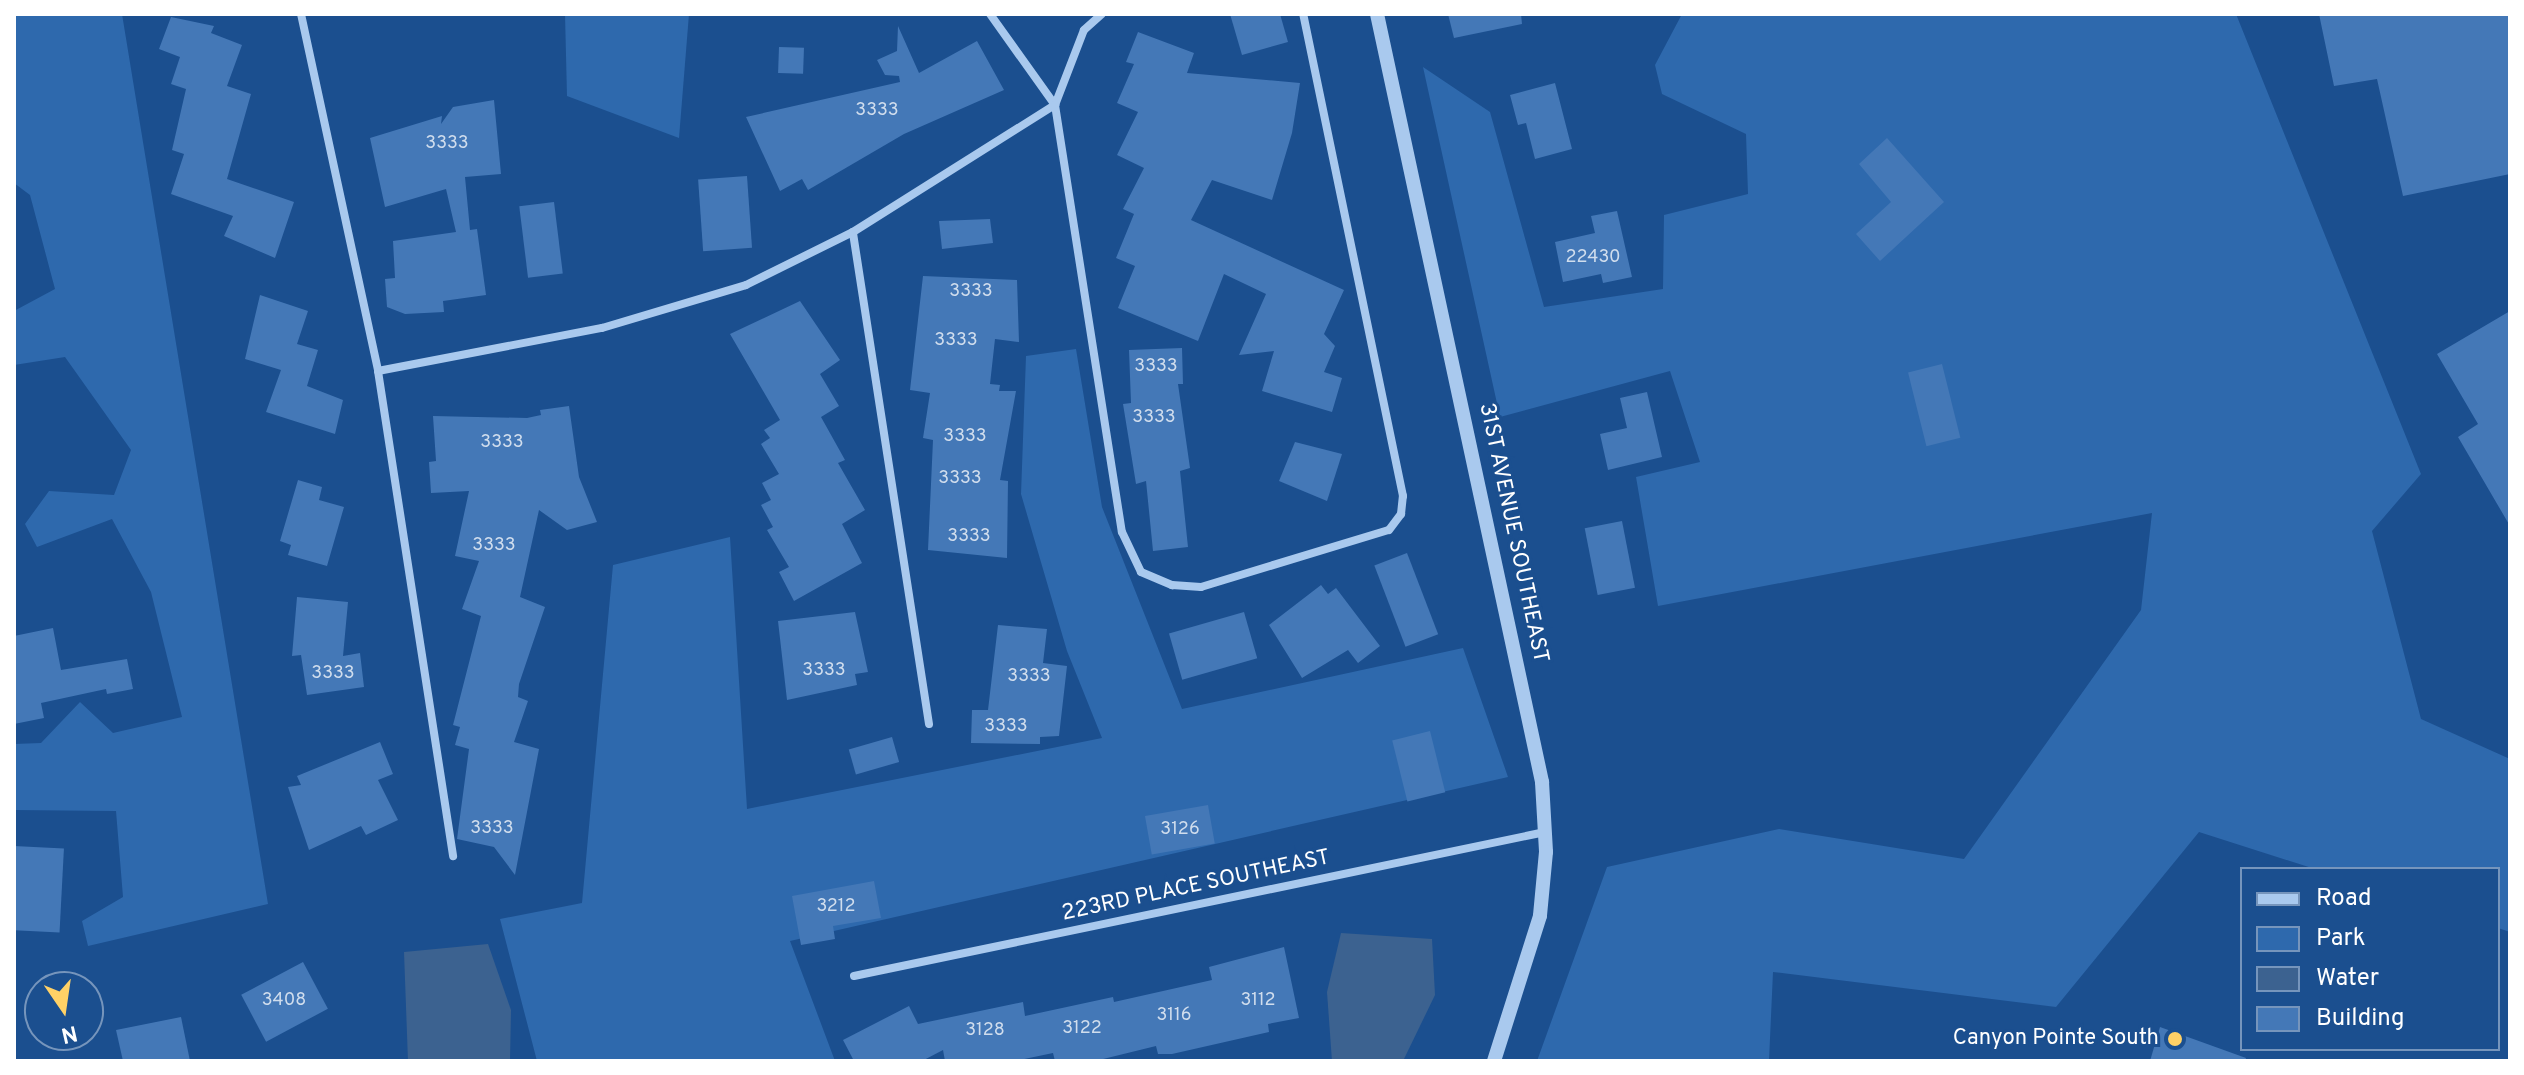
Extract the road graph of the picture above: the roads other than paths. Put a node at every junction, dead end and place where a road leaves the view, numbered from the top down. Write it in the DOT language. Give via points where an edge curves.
graph roads {
  1 [pos="301,14"];
  2 [pos="990,14"];
  3 [pos="1102,14"];
  4 [pos="1303,14"];
  5 [pos="1377,14"];
  6 [pos="1055,105"];
  7 [pos="853,232"];
  8 [pos="378,371"];
  9 [pos="929,724"];
  10 [pos="1546,832"];
  11 [pos="453,856"];
  12 [pos="854,976"];
  13 [pos="1494,1061"];
  1 -- 8 [label="street"];
  2 -- 6 [label="street"];
  3 -- 6 [label="street" via="1084,30"];
  4 -- 6 [label="street" via="1403,496 1401,514 1389,530 1201,587 1172,585 1141,572 1122,532"];
  5 -- 10 [label="street, 31ST AVENUE SOUTHEAST" via="1533,729"];
  6 -- 7 [label="street"];
  7 -- 8 [label="street" via="746,285 616,324"];
  7 -- 9 [label="street"];
  8 -- 11 [label="street"];
  10 -- 12 [label="street, 223RD PLACE SOUTHEAST"];
  10 -- 13 [label="street, 31ST AVENUE SOUTHEAST" via="1540,916"];
}
